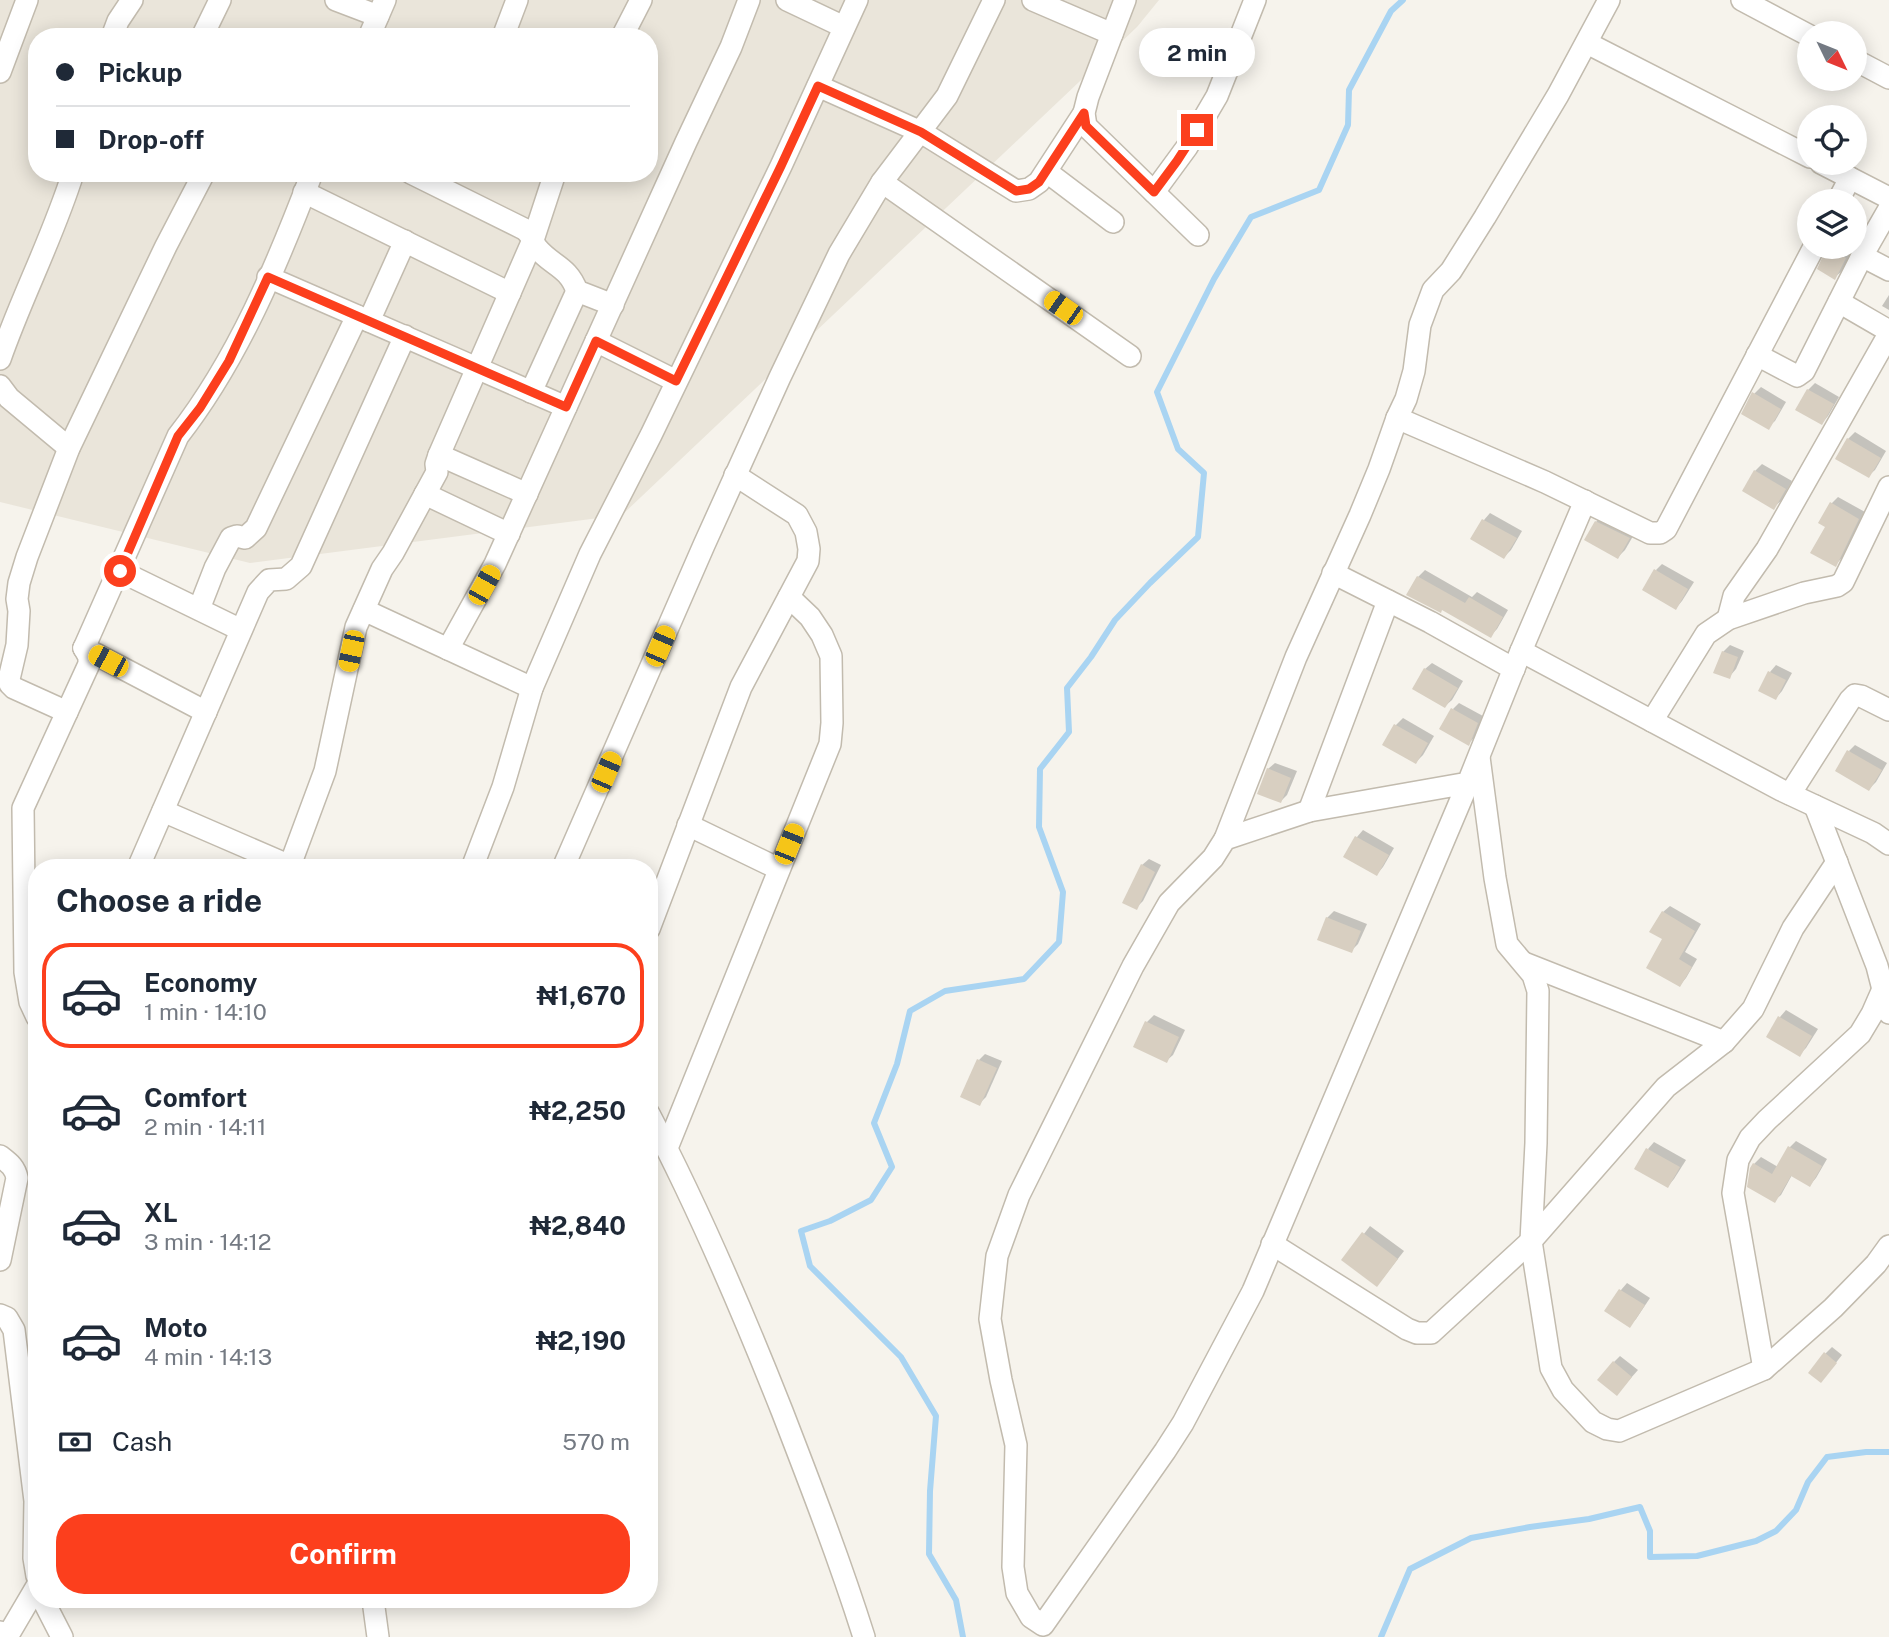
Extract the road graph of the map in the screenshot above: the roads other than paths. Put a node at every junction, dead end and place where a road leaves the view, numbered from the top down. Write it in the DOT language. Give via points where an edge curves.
graph roads {
  1 [pos="27,0"];
  2 [pos="132,0"];
  3 [pos="220,0"];
  4 [pos="336,0"];
  5 [pos="517,0"];
  6 [pos="641,0"];
  7 [pos="749,0"];
  8 [pos="787,0"];
  9 [pos="857,0"];
  10 [pos="993,0"];
  11 [pos="1033,0"];
  12 [pos="1125,0"];
  13 [pos="1255,0"];
  14 [pos="1609,0"];
  15 [pos="1742,0"];
  16 [pos="382,8"];
  17 [pos="844,27"];
  18 [pos="115,28"];
  19 [pos="206,28"];
  20 [pos="373,28"];
  21 [pos="506,28"];
  22 [pos="627,28"];
  23 [pos="1797,29"];
  24 [pos="1112,34"];
  25 [pos="1587,43"];
  26 [pos="1867,66"];
  27 [pos="0,72"];
  28 [pos="1889,78"];
  29 [pos="818,86"];
  30 [pos="1084,113"];
  31 [pos="921,132"];
  32 [pos="1797,150"];
  33 [pos="1047,172"];
  34 [pos="1844,175"];
  35 [pos="1850,178"];
  36 [pos="70,182"];
  37 [pos="199,182"];
  38 [pos="429,182"];
  39 [pos="552,182"];
  40 [pos="882,182"];
  41 [pos="308,183"];
  42 [pos="1844,189"];
  43 [pos="1154,192"];
  44 [pos="1889,198"];
  45 [pos="1889,209"];
  46 [pos="1114,222"];
  47 [pos="1198,235"];
  48 [pos="533,240"];
  49 [pos="405,241"];
  50 [pos="1867,247"];
  51 [pos="1808,259"];
  52 [pos="1860,259"];
  53 [pos="1867,259"];
  54 [pos="1889,270"];
  55 [pos="268,277"];
  56 [pos="577,292"];
  57 [pos="510,293"];
  58 [pos="1839,302"];
  59 [pos="613,305"];
  60 [pos="363,318"];
  61 [pos="1889,332"];
  62 [pos="405,336"];
  63 [pos="596,341"];
  64 [pos="1757,355"];
  65 [pos="1130,356"];
  66 [pos="0,359"];
  67 [pos="477,368"];
  68 [pos="676,381"];
  69 [pos="0,386"];
  70 [pos="531,392"];
  71 [pos="566,407"];
  72 [pos="1396,418"];
  73 [pos="69,448"];
  74 [pos="439,454"];
  75 [pos="736,475"];
  76 [pos="1889,487"];
  77 [pos="425,494"];
  78 [pos="527,495"];
  79 [pos="1585,502"];
  80 [pos="509,534"];
  81 [pos="120,571"];
  82 [pos="1333,573"];
  83 [pos="789,597"];
  84 [pos="1388,601"];
  85 [pos="199,610"];
  86 [pos="364,610"];
  87 [pos="1728,619"];
  88 [pos="241,630"];
  89 [pos="84,648"];
  90 [pos="448,649"];
  91 [pos="1517,660"];
  92 [pos="532,688"];
  93 [pos="1889,710"];
  94 [pos="67,712"];
  95 [pos="206,712"];
  96 [pos="1652,721"];
  97 [pos="1479,755"];
  98 [pos="1468,783"];
  99 [pos="1790,794"];
  100 [pos="1815,806"];
  101 [pos="163,811"];
  102 [pos="1309,811"];
  103 [pos="688,825"];
  104 [pos="1225,839"];
  105 [pos="1889,844"];
  106 [pos="142,859"];
  107 [pos="271,859"];
  108 [pos="292,859"];
  109 [pos="475,859"];
  110 [pos="570,859"];
  111 [pos="1837,862"];
  112 [pos="779,869"];
  113 [pos="658,894"];
  114 [pos="1524,964"];
  115 [pos="1883,989"];
  116 [pos="28,990"];
  117 [pos="1889,1013"];
  118 [pos="1724,1042"];
  119 [pos="658,1130"];
  120 [pos="667,1147"];
  121 [pos="0,1156"];
  122 [pos="1531,1241"];
  123 [pos="1272,1244"];
  124 [pos="1889,1246"];
  125 [pos="0,1260"];
  126 [pos="0,1315"];
  127 [pos="1764,1369"];
  128 [pos="28,1441"];
  129 [pos="28,1601"];
  130 [pos="47,1608"];
  131 [pos="374,1608"];
  132 [pos="0,1632"];
  133 [pos="62,1637"];
  134 [pos="378,1637"];
  135 [pos="864,1637"];
  1 -- 27 [label="street"];
  2 -- 18 [label="street"];
  3 -- 19 [label="street"];
  4 -- 16 [label="street"];
  5 -- 21 [label="street"];
  6 -- 22 [label="street"];
  7 -- 59 [label="street"];
  8 -- 17 [label="street"];
  9 -- 17 [label="street"];
  10 -- 31 [label="street" via="947,96"];
  11 -- 24 [label="street"];
  12 -- 24 [label="street"];
  13 -- 43 [label="street" via="1217,96"];
  14 -- 25 [label="street"];
  15 -- 23 [label="street"];
  16 -- 20 [label="street"];
  17 -- 29 [label="street"];
  24 -- 30 [label="street"];
  25 -- 32 [label="street"];
  25 -- 72 [label="street" via="1458,260 1433,290 1420,325 1406,399"];
  26 -- 28 [label="street"];
  29 -- 31 [label="street"];
  29 -- 68 [label="street"];
  30 -- 33 [label="street"];
  30 -- 43 [label="street" via="1086,126"];
  31 -- 33 [label="street" via="1016,191 1029,189"];
  31 -- 40 [label="street"];
  33 -- 46 [label="street"];
  34 -- 35 [label="street"];
  35 -- 42 [label="street"];
  35 -- 44 [label="street"];
  36 -- 66 [label="street"];
  37 -- 73 [label="street"];
  38 -- 48 [label="street" via="524,229"];
  39 -- 48 [label="street"];
  40 -- 65 [label="street"];
  40 -- 75 [label="street" via="839,254"];
  41 -- 49 [label="street"];
  41 -- 55 [label="street"];
  43 -- 47 [label="street"];
  45 -- 50 [label="street"];
  48 -- 56 [label="street" via="573,280"];
  48 -- 57 [label="street"];
  49 -- 57 [label="street"];
  49 -- 60 [label="street"];
  51 -- 64 [label="street"];
  52 -- 58 [label="street"];
  53 -- 54 [label="street"];
  55 -- 60 [label="street"];
  55 -- 81 [label="street" via="229,361 178,436"];
  56 -- 59 [label="street"];
  56 -- 70 [label="street"];
  57 -- 67 [label="street"];
  58 -- 61 [label="street"];
  58 -- 64 [label="street" via="1804,371 1797,376"];
  59 -- 63 [label="street"];
  60 -- 62 [label="street"];
  60 -- 85 [label="street" via="256,528 245,538 231,538"];
  61 -- 87 [label="street" via="1767,549 1734,596"];
  62 -- 67 [label="street"];
  62 -- 88 [label="street" via="301,566 286,579 262,585"];
  63 -- 68 [label="street"];
  63 -- 71 [label="street"];
  64 -- 79 [label="street" via="1666,529 1650,533"];
  67 -- 70 [label="street"];
  67 -- 74 [label="street"];
  68 -- 92 [label="street" via="590,554"];
  69 -- 73 [label="street"];
  70 -- 71 [label="street"];
  71 -- 78 [label="street"];
  72 -- 79 [label="street"];
  72 -- 82 [label="street"];
  73 -- 94 [label="street" via="19,583 17,645 9,679 14,688"];
  74 -- 77 [label="street" via="437,472"];
  74 -- 78 [label="street"];
  75 -- 83 [label="street" via="797,515 806,532 808,561"];
  75 -- 110 [label="street"];
  76 -- 87 [label="street" via="1843,582"];
  77 -- 80 [label="street"];
  77 -- 86 [label="street"];
  78 -- 80 [label="street"];
  79 -- 91 [label="street"];
  80 -- 90 [label="street"];
  81 -- 85 [label="street"];
  81 -- 89 [label="street"];
  82 -- 84 [label="street"];
  82 -- 104 [label="street"];
  83 -- 103 [label="street" via="741,687"];
  83 -- 112 [label="street" via="810,617 831,656 832,723 830,744"];
  84 -- 91 [label="street"];
  84 -- 102 [label="street"];
  85 -- 88 [label="street"];
  86 -- 90 [label="street"];
  86 -- 108 [label="street" via="356,627 325,771"];
  87 -- 96 [label="street" via="1706,634"];
  88 -- 95 [label="street"];
  89 -- 94 [label="street" via="89,664"];
  89 -- 95 [label="street"];
  90 -- 92 [label="street"];
  91 -- 96 [label="street"];
  91 -- 97 [label="street"];
  92 -- 109 [label="street" via="503,787"];
  93 -- 99 [label="street" via="1855,695"];
  94 -- 116 [label="street" via="23,808"];
  95 -- 101 [label="street"];
  96 -- 99 [label="street"];
  97 -- 98 [label="street"];
  97 -- 114 [label="street" via="1507,944"];
  98 -- 102 [label="street"];
  98 -- 123 [label="street"];
  99 -- 100 [label="street"];
  100 -- 105 [label="street"];
  100 -- 111 [label="street"];
  101 -- 106 [label="street"];
  101 -- 107 [label="street"];
  102 -- 104 [label="street"];
  103 -- 112 [label="street"];
  103 -- 113 [label="street"];
  104 -- 123 [label="street" via="1169,903 1133,966 1019,1195 997,1256 990,1319 1016,1445 1013,1567 1017,1593 1031,1617 1043,1625 1183,1423 1253,1291"];
  111 -- 115 [label="street"];
  111 -- 118 [label="street" via="1793,928 1754,1009"];
  112 -- 120 [label="street"];
  114 -- 118 [label="street"];
  114 -- 122 [label="street" via="1538,991"];
  115 -- 117 [label="street"];
  115 -- 127 [label="street" via="1860,1034 1767,1120 1738,1160 1732,1193"];
  118 -- 122 [label="street" via="1666,1087"];
  119 -- 120 [label="street"];
  120 -- 135 [label="street" via="747,1322"];
  121 -- 125 [label="street" via="10,1163 17,1178"];
  122 -- 123 [label="street" via="1431,1333 1407,1329"];
  122 -- 127 [label="street" via="1551,1368 1563,1390 1607,1430 1619,1431"];
  124 -- 127 [label="street" via="1833,1308"];
  126 -- 128 [label="street" via="15,1330"];
  129 -- 132 [label="street" via="7,1637"];
  130 -- 133 [label="street"];
  131 -- 134 [label="street"];
}
